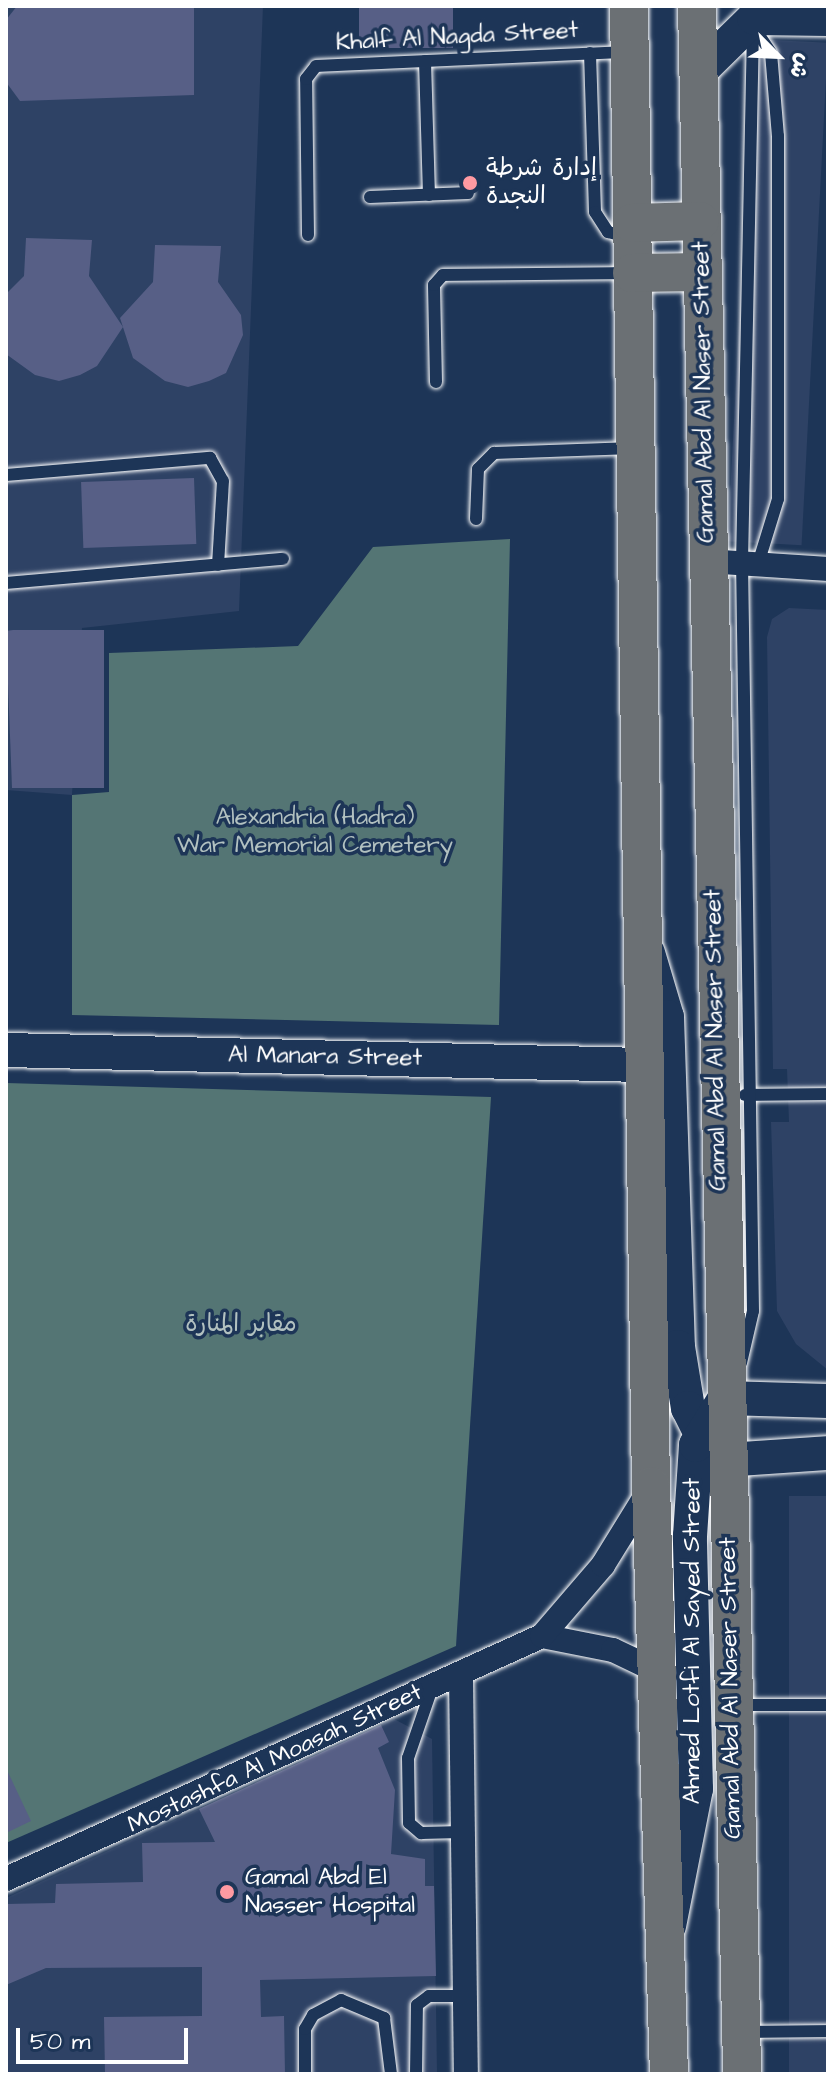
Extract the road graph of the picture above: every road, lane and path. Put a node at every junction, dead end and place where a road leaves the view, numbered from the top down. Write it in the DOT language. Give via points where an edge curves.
graph roads {
  1 [pos="629,6"];
  2 [pos="697,6"];
  3 [pos="753,16"];
  4 [pos="828,19"];
  5 [pos="630,52"];
  6 [pos="590,53"];
  7 [pos="425,61"];
  8 [pos="698,73"];
  9 [pos="468,193"];
  10 [pos="429,195"];
  11 [pos="370,197"];
  12 [pos="700,221"];
  13 [pos="308,235"];
  14 [pos="632,244"];
  15 [pos="702,272"];
  16 [pos="436,382"];
  17 [pos="635,448"];
  18 [pos="6,475"];
  19 [pos="476,519"];
  20 [pos="283,559"];
  21 [pos="736,563"];
  22 [pos="218,565"];
  23 [pos="828,569"];
  24 [pos="6,583"];
  25 [pos="642,938"];
  26 [pos="6,1050"];
  27 [pos="644,1065"];
  28 [pos="828,1094"];
  29 [pos="745,1095"];
  30 [pos="725,1398"];
  31 [pos="828,1401"];
  32 [pos="700,1434"];
  33 [pos="828,1453"];
  34 [pos="726,1460"];
  35 [pos="651,1486"];
  36 [pos="542,1636"];
  37 [pos="657,1671"];
  38 [pos="461,1675"];
  39 [pos="433,1687"];
  40 [pos="731,1705"];
  41 [pos="828,1705"];
  42 [pos="462,1832"];
  43 [pos="6,1879"];
  44 [pos="664,1942"];
  45 [pos="464,1996"];
  46 [pos="828,2031"];
  47 [pos="740,2032"];
  48 [pos="416,2053"];
  49 [pos="391,2054"];
  50 [pos="305,2074"];
  51 [pos="391,2074"];
  52 [pos="416,2074"];
  53 [pos="466,2074"];
  54 [pos="669,2074"];
  55 [pos="742,2074"];
  1 -- 5 [label="main road"];
  2 -- 8 [label="main road, Gamal Abd Al Naser Street"];
  3 -- 4 [label="main road"];
  3 -- 8 [label="main road"];
  3 -- 21 [label="lane"];
  3 -- 21 [label="lane" via="771,53 778,152 778,499"];
  5 -- 6 [label="lane, Khalf Al Nagda Street"];
  5 -- 14 [label="main road"];
  6 -- 7 [label="lane, Khalf Al Nagda Street"];
  6 -- 14 [label="lane" via="595,212 608,232"];
  7 -- 10 [label="lane"];
  7 -- 13 [label="lane, Khalf Al Nagda Street" via="316,66 308,74"];
  8 -- 12 [label="main road, Gamal Abd Al Naser Street"];
  9 -- 10 [label="lane"];
  10 -- 11 [label="lane"];
  12 -- 14 [label="main road"];
  12 -- 15 [label="main road, Gamal Abd Al Naser Street"];
  14 -- 15 [label="main road"];
  14 -- 16 [label="lane" via="443,275 434,285"];
  14 -- 17 [label="main road"];
  15 -- 21 [label="main road, Gamal Abd Al Naser Street"];
  17 -- 19 [label="lane" via="494,453 478,469"];
  17 -- 25 [label="main road"];
  18 -- 22 [label="lane" via="210,458 223,481"];
  20 -- 22 [label="lane"];
  21 -- 23 [label="street"];
  21 -- 29 [label="lane"];
  21 -- 30 [label="main road, Gamal Abd Al Naser Street"];
  22 -- 24 [label="lane"];
  25 -- 27 [label="main road"];
  25 -- 32 [label="main road, Ahmed Lotfi Al Sayed Street" via="667,1017 678,1347"];
  26 -- 27 [label="main road, Al Manara Street"];
  27 -- 35 [label="main road"];
  28 -- 29 [label="lane"];
  29 -- 30 [label="lane" via="753,1311"];
  30 -- 31 [label="main road"];
  30 -- 32 [label="main road, Ahmed Lotfi Al Sayed Street"];
  30 -- 34 [label="main road, Gamal Abd Al Naser Street"];
  32 -- 34 [label="main road, Ahmed Lotfi Al Sayed Street"];
  32 -- 44 [label="main road, Ahmed Lotfi Al Sayed Street" via="690,1536 696,1789 685,1874"];
  33 -- 34 [label="main road, Ahmed Lotfi Al Sayed Street"];
  34 -- 40 [label="main road, Gamal Abd Al Naser Street"];
  35 -- 36 [label="street, Mostashfa Al Moasah Street" via="603,1565"];
  35 -- 37 [label="main road"];
  36 -- 37 [label="street" via="602,1646"];
  36 -- 38 [label="street, Mostashfa Al Moasah Street"];
  37 -- 44 [label="main road"];
  38 -- 39 [label="street, Mostashfa Al Moasah Street"];
  38 -- 42 [label="street"];
  39 -- 42 [label="lane" via="408,1758 409,1823 421,1833"];
  39 -- 43 [label="street, Mostashfa Al Moasah Street"];
  40 -- 41 [label="lane"];
  40 -- 47 [label="main road, Gamal Abd Al Naser Street"];
  42 -- 45 [label="street"];
  44 -- 54 [label="main road"];
  45 -- 48 [label="lane" via="422,1998"];
  45 -- 53 [label="street"];
  46 -- 47 [label="lane"];
  47 -- 55 [label="main road, Gamal Abd Al Naser Street"];
  48 -- 49 [label="lane"];
  48 -- 52 [label="lane"];
  49 -- 50 [label="lane" via="384,2018 341,2000 313,2015 305,2029"];
  49 -- 51 [label="lane"];
}
